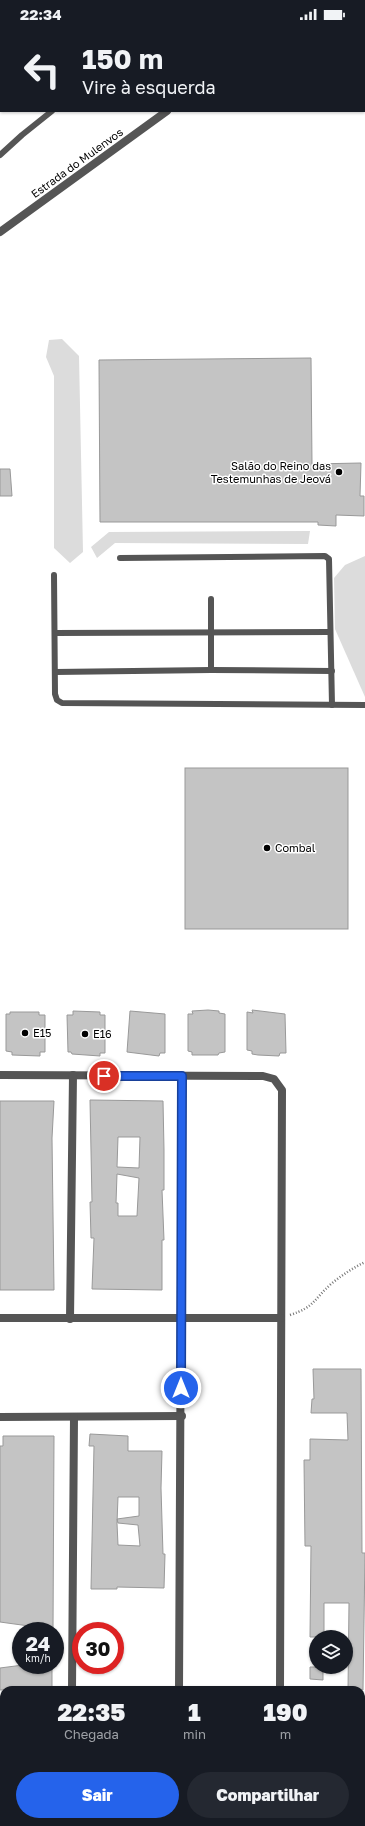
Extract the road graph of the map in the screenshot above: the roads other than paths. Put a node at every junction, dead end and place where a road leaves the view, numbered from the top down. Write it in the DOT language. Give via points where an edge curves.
graph roads {
  1 [pos="51,112"];
  2 [pos="166,112"];
  3 [pos="0,155"];
  4 [pos="0,232"];
  5 [pos="120,558"];
  6 [pos="54,575"];
  7 [pos="322,598"];
  8 [pos="330,598"];
  9 [pos="211,599"];
  10 [pos="54,601"];
  11 [pos="62,601"];
  12 [pos="330,632"];
  13 [pos="55,633"];
  14 [pos="211,634"];
  15 [pos="211,670"];
  16 [pos="332,671"];
  17 [pos="55,672"];
  18 [pos="332,706"];
  19 [pos="365,706"];
  20 [pos="0,1075"];
  21 [pos="73,1076"];
  22 [pos="182,1076"];
  23 [pos="0,1318"];
  24 [pos="281,1318"];
  25 [pos="70,1319"];
  26 [pos="181,1319"];
  27 [pos="182,1416"];
  28 [pos="0,1417"];
  29 [pos="74,1417"];
  30 [pos="72,1686"];
  31 [pos="179,1686"];
  32 [pos="280,1686"];
  1 -- 3 [label="lane"];
  2 -- 4 [label="street, Estrada do Mulenvos"];
  5 -- 8 [label="lane" via="325,556 330,563"];
  6 -- 10 [label="lane"];
  7 -- 8 [label="lane"];
  8 -- 12 [label="lane"];
  9 -- 9 [label="lane" via="219,599 203,599"];
  9 -- 14 [label="lane"];
  10 -- 11 [label="lane"];
  10 -- 13 [label="lane"];
  12 -- 14 [label="lane"];
  12 -- 16 [label="lane"];
  13 -- 14 [label="lane"];
  13 -- 17 [label="lane"];
  14 -- 15 [label="lane"];
  15 -- 16 [label="lane"];
  15 -- 17 [label="lane"];
  16 -- 18 [label="lane"];
  17 -- 18 [label="lane" via="55,694 57,700 62,702"];
  18 -- 19 [label="lane"];
  20 -- 21 [label="street"];
  21 -- 22 [label="street"];
  21 -- 25 [label="street"];
  22 -- 24 [label="street" via="263,1076 274,1079 282,1090"];
  22 -- 26 [label="street"];
  23 -- 25 [label="street"];
  24 -- 26 [label="street"];
  24 -- 32 [label="street"];
  25 -- 26 [label="street"];
  26 -- 27 [label="street"];
  27 -- 29 [label="street"];
  27 -- 31 [label="street"];
  28 -- 29 [label="street"];
  29 -- 30 [label="street"];
}
